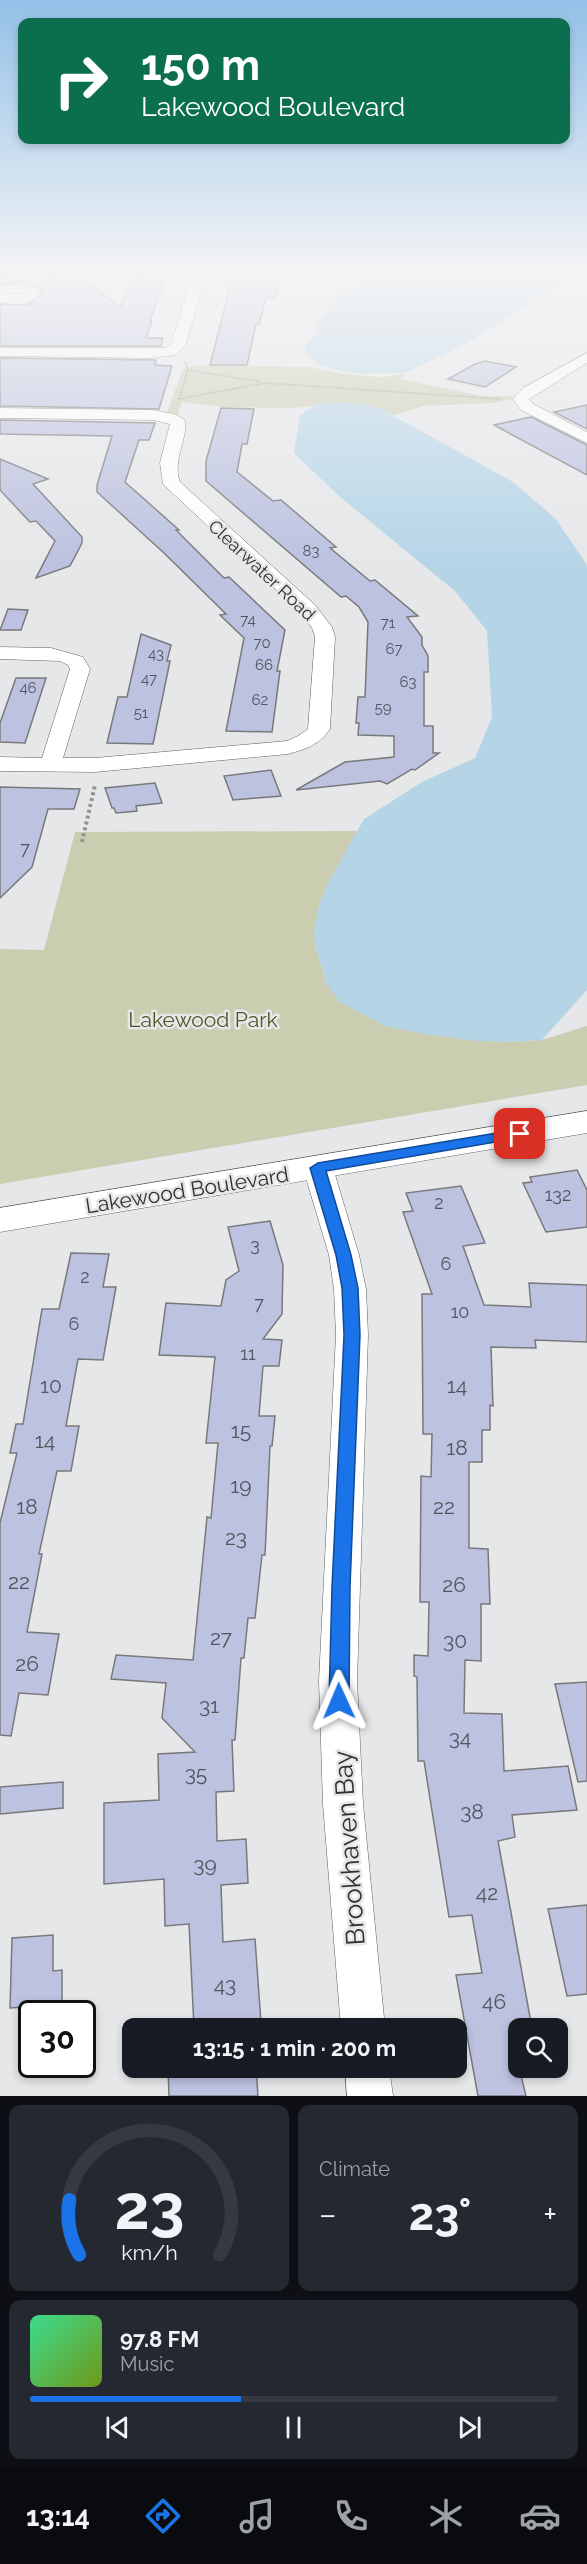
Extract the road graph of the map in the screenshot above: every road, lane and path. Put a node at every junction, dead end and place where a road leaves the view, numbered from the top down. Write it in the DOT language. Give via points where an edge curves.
graph roads {
  1 [pos="568,368"];
  2 [pos="188,370"];
  3 [pos="266,383"];
  4 [pos="521,399"];
  5 [pos="0,413"];
  6 [pos="587,438"];
  7 [pos="0,653"];
  8 [pos="0,764"];
  9 [pos="50,766"];
  10 [pos="95,784"];
  11 [pos="82,842"];
  12 [pos="587,1122"];
  13 [pos="318,1168"];
  14 [pos="0,1220"];
  15 [pos="362,2018"];
  16 [pos="368,2078"];
  17 [pos="370,2096"];
  1 -- 4 [label="street" via="523,394"];
  2 -- 3 [label="path"];
  2 -- 3 [label="path" via="179,399"];
  3 -- 4 [label="path"];
  4 -- 6 [label="street" via="527,407"];
  5 -- 9 [label="street, Clearwater Road" via="174,419 178,427 168,466 172,484 308,609 325,637 319,729 313,738 302,743 95,765"];
  7 -- 9 [label="street" via="68,657 80,669"];
  8 -- 9 [label="street, Clearwater Road"];
  10 -- 11 [label="path"];
  12 -- 13 [label="street, Lakewood Boulevard"];
  13 -- 14 [label="street, Lakewood Boulevard"];
  13 -- 15 [label="street, Brookhaven Bay" via="350,1288 352,1335 338,1681 343,1804"];
  16 -- 17 [label="street"];
}
